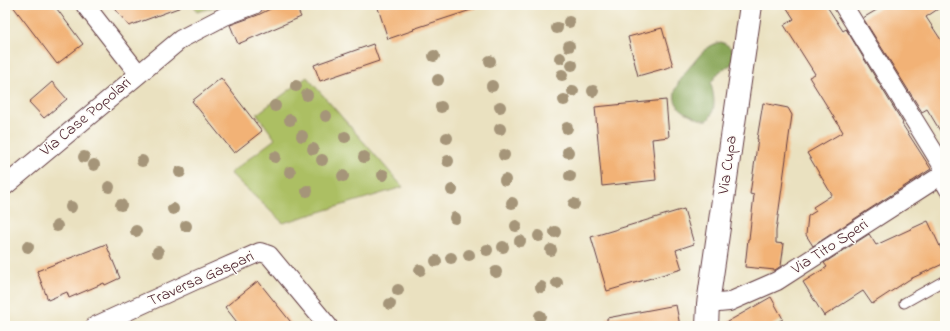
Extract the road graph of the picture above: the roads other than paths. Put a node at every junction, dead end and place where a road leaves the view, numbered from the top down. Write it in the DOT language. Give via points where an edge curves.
graph roads {
  1 [pos="85,5"];
  2 [pos="254,5"];
  3 [pos="751,5"];
  4 [pos="843,5"];
  5 [pos="138,73"];
  6 [pos="943,178"];
  7 [pos="5,186"];
  8 [pos="945,280"];
  9 [pos="904,303"];
  10 [pos="708,304"];
  11 [pos="95,326"];
  12 [pos="328,326"];
  13 [pos="707,326"];
  1 -- 5 [label="street, Via Case Popolari"];
  2 -- 5 [label="street" via="181,38"];
  3 -- 10 [label="street, Via Cupa"];
  4 -- 6 [label="street, Via Tito Speri"];
  5 -- 7 [label="street, Via Case Popolari"];
  6 -- 10 [label="street, Via Tito Speri" via="777,281 729,302"];
  8 -- 9 [label="lane"];
  10 -- 13 [label="street, Via Cupa"];
  11 -- 12 [label="street, Traversa Gaspari" via="254,254 264,253 273,259"];
}
